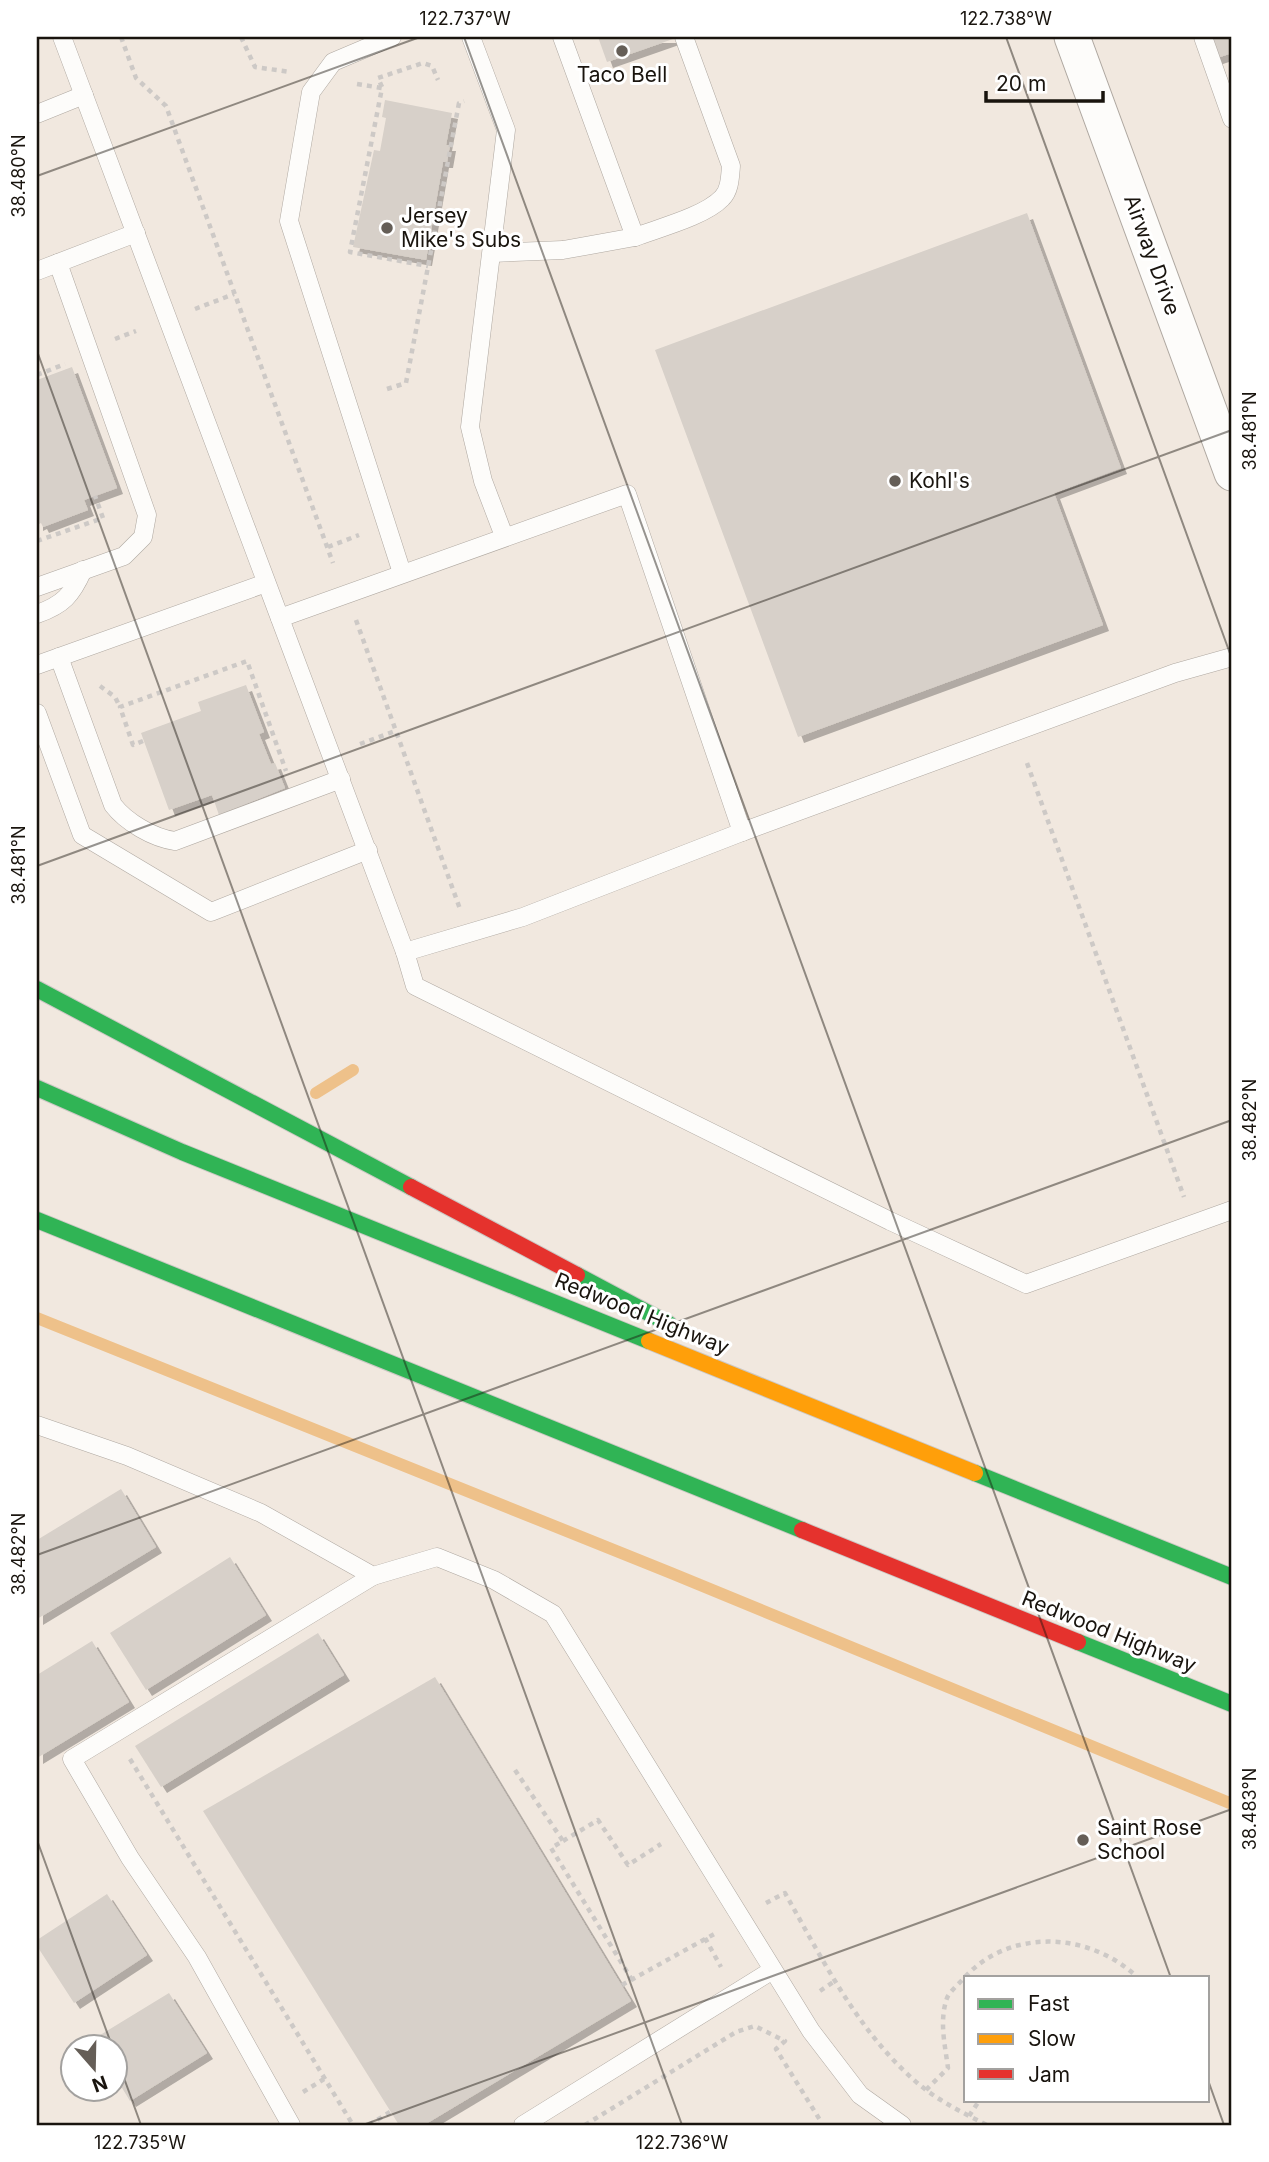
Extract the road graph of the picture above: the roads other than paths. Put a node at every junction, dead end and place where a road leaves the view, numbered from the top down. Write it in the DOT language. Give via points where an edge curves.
graph roads {
  1 [pos="62,37"];
  2 [pos="393,37"];
  3 [pos="471,37"];
  4 [pos="562,37"];
  5 [pos="684,37"];
  6 [pos="1072,37"];
  7 [pos="1203,37"];
  8 [pos="1225,77"];
  9 [pos="84,95"];
  10 [pos="37,114"];
  11 [pos="1232,119"];
  12 [pos="135,233"];
  13 [pos="635,237"];
  14 [pos="492,253"];
  15 [pos="58,263"];
  16 [pos="37,271"];
  17 [pos="1232,473"];
  18 [pos="504,536"];
  19 [pos="83,570"];
  20 [pos="402,573"];
  21 [pos="266,583"];
  22 [pos="37,587"];
  23 [pos="37,614"];
  24 [pos="280,618"];
  25 [pos="59,657"];
  26 [pos="1232,657"];
  27 [pos="37,665"];
  28 [pos="37,713"];
  29 [pos="341,779"];
  30 [pos="742,832"];
  31 [pos="368,850"];
  32 [pos="405,952"];
  33 [pos="37,989"];
  34 [pos="37,1088"];
  35 [pos="1232,1210"];
  36 [pos="37,1220"];
  37 [pos="678,1329"];
  38 [pos="715,1349"];
  39 [pos="850,1421"];
  40 [pos="37,1425"];
  41 [pos="373,1576"];
  42 [pos="1232,1577"];
  43 [pos="1232,1704"];
  44 [pos="771,1971"];
  45 [pos="291,2125"];
  46 [pos="523,2125"];
  47 [pos="902,2125"];
  1 -- 9 [label="lane"];
  2 -- 20 [label="lane" via="333,62 311,92 289,221"];
  3 -- 14 [label="lane" via="506,130"];
  4 -- 13 [label="lane"];
  5 -- 13 [label="lane" via="731,166 730,182 724,197 708,209"];
  6 -- 17 [label="street, Airway Drive"];
  7 -- 8 [label="lane"];
  8 -- 11 [label="lane"];
  9 -- 10 [label="lane"];
  9 -- 12 [label="lane"];
  12 -- 15 [label="lane"];
  12 -- 21 [label="lane"];
  13 -- 14 [label="lane" via="563,250"];
  14 -- 18 [label="lane" via="470,426 483,481"];
  15 -- 16 [label="lane"];
  15 -- 19 [label="lane" via="147,515 143,537 124,555"];
  18 -- 20 [label="lane"];
  18 -- 30 [label="lane" via="627,494"];
  19 -- 22 [label="lane"];
  19 -- 23 [label="lane" via="73,593 58,607"];
  20 -- 24 [label="lane"];
  21 -- 24 [label="lane"];
  21 -- 25 [label="lane"];
  24 -- 29 [label="lane"];
  25 -- 27 [label="lane"];
  25 -- 29 [label="lane" via="113,805 160,839 175,841"];
  26 -- 30 [label="lane" via="1175,673"];
  28 -- 31 [label="lane" via="82,835 211,912"];
  29 -- 31 [label="lane"];
  30 -- 32 [label="lane" via="523,917"];
  31 -- 32 [label="lane"];
  32 -- 35 [label="lane" via="415,986 1026,1284"];
  33 -- 37 [label="highway"];
  34 -- 39 [label="highway, Redwood Highway" via="182,1152"];
  36 -- 43 [label="highway, Redwood Highway"];
  38 -- 39 [label="highway"];
  39 -- 42 [label="highway, Redwood Highway"];
  40 -- 41 [label="lane" via="127,1456 261,1513"];
  41 -- 44 [label="lane" via="437,1557 494,1580 552,1614"];
  41 -- 45 [label="lane" via="72,1759 197,1957"];
  44 -- 46 [label="lane"];
  44 -- 47 [label="lane" via="860,2095"];
}
